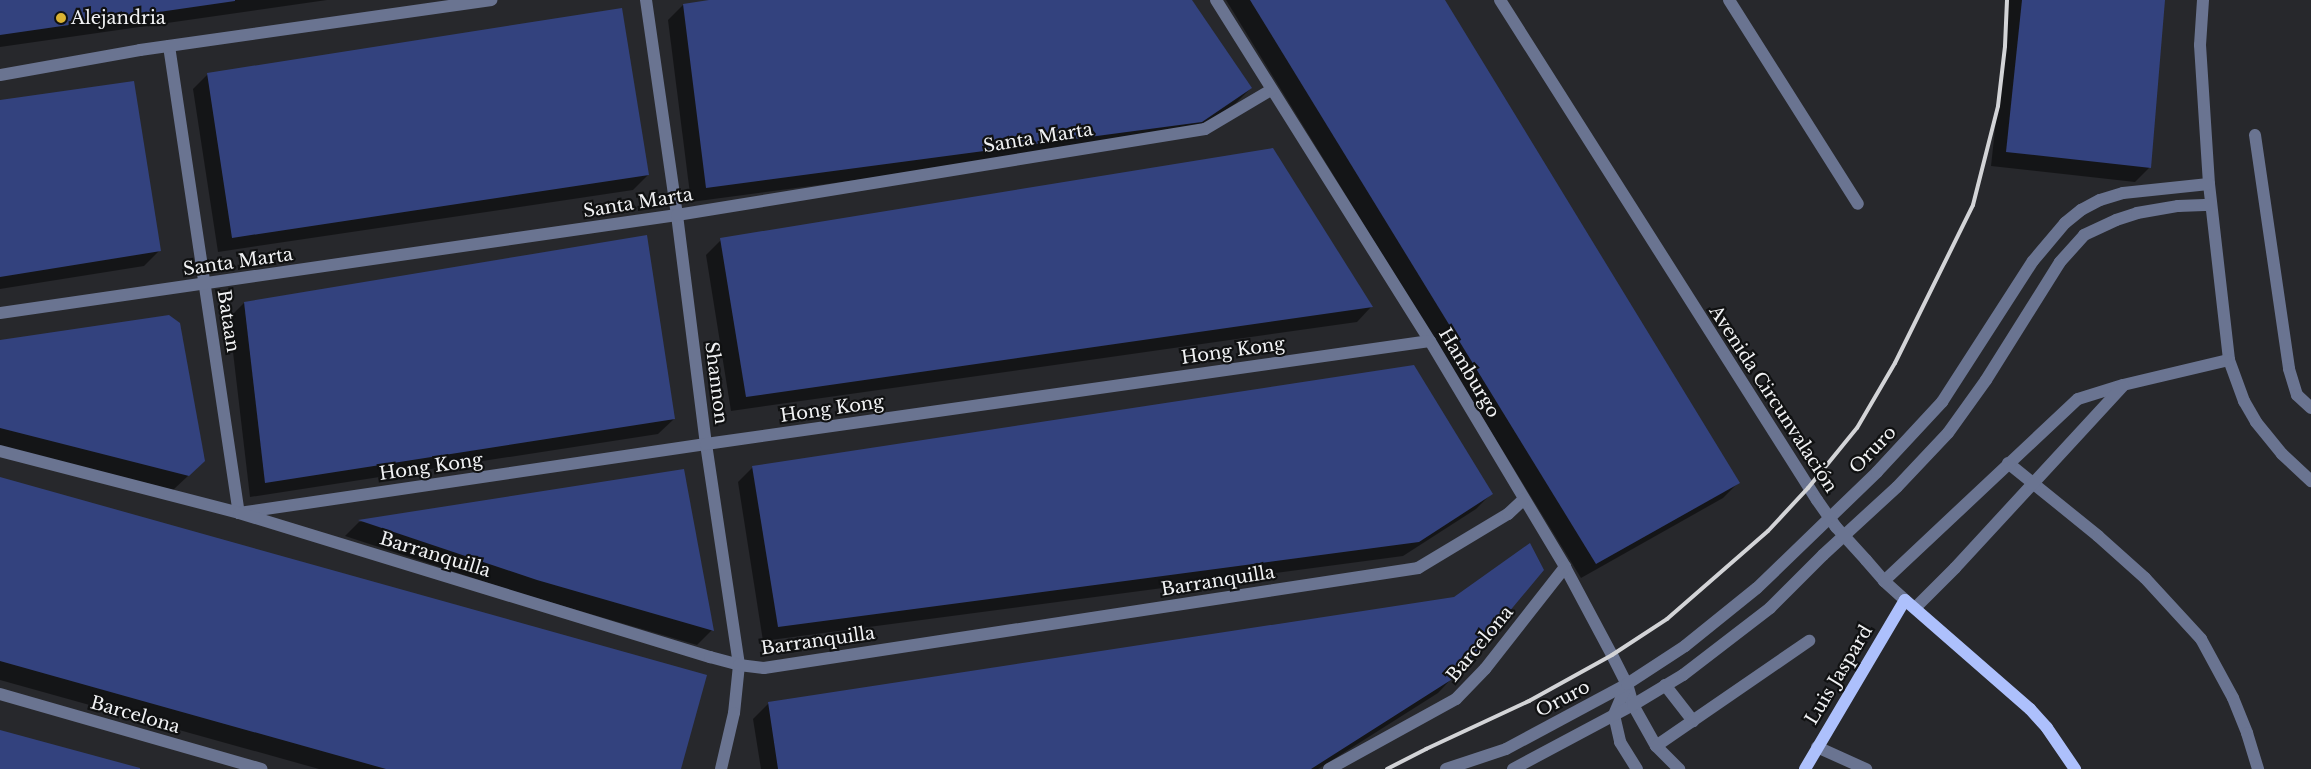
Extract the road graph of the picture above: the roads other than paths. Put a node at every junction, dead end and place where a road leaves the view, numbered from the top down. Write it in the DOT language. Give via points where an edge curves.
graph roads {
  1 [pos="491,0"];
  2 [pos="646,0"];
  3 [pos="1216,0"];
  4 [pos="1500,0"];
  5 [pos="1729,0"];
  6 [pos="2203,0"];
  7 [pos="168,46"];
  8 [pos="0,75"];
  9 [pos="1271,90"];
  10 [pos="2255,135"];
  11 [pos="2209,184"];
  12 [pos="1858,204"];
  13 [pos="2212,205"];
  14 [pos="677,215"];
  15 [pos="204,284"];
  16 [pos="0,314"];
  17 [pos="1430,341"];
  18 [pos="2229,360"];
  19 [pos="2123,385"];
  20 [pos="2311,394"];
  21 [pos="2297,395"];
  22 [pos="2311,408"];
  23 [pos="706,444"];
  24 [pos="0,451"];
  25 [pos="2008,463"];
  26 [pos="2311,481"];
  27 [pos="2032,483"];
  28 [pos="1524,499"];
  29 [pos="240,513"];
  30 [pos="1565,568"];
  31 [pos="1884,581"];
  32 [pos="1905,600"];
  33 [pos="1915,608"];
  34 [pos="1809,641"];
  35 [pos="739,665"];
  36 [pos="1626,684"];
  37 [pos="1665,685"];
  38 [pos="0,694"];
  39 [pos="1633,705"];
  40 [pos="1614,715"];
  41 [pos="1693,721"];
  42 [pos="1656,746"];
  43 [pos="1817,747"];
  44 [pos="1516,768"];
  45 [pos="261,769"];
  46 [pos="721,769"];
  47 [pos="1329,769"];
  48 [pos="1446,769"];
  49 [pos="1637,769"];
  50 [pos="1679,769"];
  51 [pos="1805,769"];
  52 [pos="1866,769"];
  53 [pos="2075,769"];
  54 [pos="2258,769"];
  1 -- 7 [label="street"];
  2 -- 14 [label="street, Shannon"];
  3 -- 9 [label="street, Hamburgo"];
  4 -- 31 [label="street, Avenida Circunvalación, bridge" via="1817,500 1836,527"];
  5 -- 12 [label="street"];
  6 -- 11 [label="street" via="2200,44"];
  7 -- 8 [label="street"];
  7 -- 15 [label="street, Bataan"];
  9 -- 14 [label="street, Santa Marta" via="1205,129"];
  9 -- 17 [label="street, Hamburgo"];
  10 -- 21 [label="street" via="2289,370"];
  11 -- 13 [label="street"];
  11 -- 36 [label="street, Oruro" via="2123,193 2100,200 2065,223 2033,261 1942,402 1916,432 1758,588 1686,646"];
  13 -- 18 [label="street"];
  13 -- 37 [label="street" via="2178,206 2138,213 2084,236 2060,262 1986,380 1948,433 1926,457 1770,608 1716,651"];
  14 -- 15 [label="street, Santa Marta"];
  14 -- 23 [label="street, Shannon"];
  15 -- 16 [label="street, Santa Marta"];
  15 -- 29 [label="street, Bataan"];
  17 -- 23 [label="street, Hong Kong"];
  17 -- 28 [label="street, Hamburgo"];
  18 -- 19 [label="street"];
  18 -- 26 [label="street" via="2256,422 2282,454"];
  19 -- 25 [label="street" via="2078,399"];
  19 -- 27 [label="street"];
  20 -- 21 [label="street"];
  21 -- 22 [label="street"];
  23 -- 29 [label="street, Hong Kong"];
  23 -- 35 [label="street, Shannon"];
  24 -- 29 [label="street, Barranquilla"];
  25 -- 27 [label="street"];
  25 -- 31 [label="street"];
  27 -- 33 [label="street"];
  27 -- 54 [label="street" via="2145,578 2201,639 2233,698"];
  28 -- 30 [label="street, Hamburgo"];
  28 -- 35 [label="street, Barranquilla" via="1508,514 1418,568 764,668"];
  29 -- 35 [label="street, Barranquilla"];
  30 -- 36 [label="street, Hamburgo"];
  30 -- 47 [label="street, Barcelona" via="1456,699"];
  31 -- 32 [label="street, Avenida Circunvalación"];
  32 -- 33 [label="main road, Avenida Circunvalación"];
  32 -- 43 [label="main road, Luis Jaspard"];
  33 -- 53 [label="main road, Avenida Circunvalación" via="2030,710 2047,728"];
  34 -- 41 [label="street"];
  35 -- 46 [label="street, Shannon" via="734,712"];
  36 -- 39 [label="street, Hamburgo"];
  36 -- 40 [label="street"];
  36 -- 48 [label="street, Oruro" via="1506,749"];
  37 -- 39 [label="street"];
  37 -- 41 [label="street"];
  38 -- 45 [label="street, Barcelona"];
  39 -- 40 [label="street"];
  39 -- 42 [label="street, Hamburgo"];
  40 -- 44 [label="street"];
  40 -- 49 [label="street" via="1620,742"];
  41 -- 42 [label="street"];
  42 -- 50 [label="street, Hamburgo"];
  43 -- 51 [label="main road, Luis Jaspard"];
  43 -- 52 [label="street"];
}
